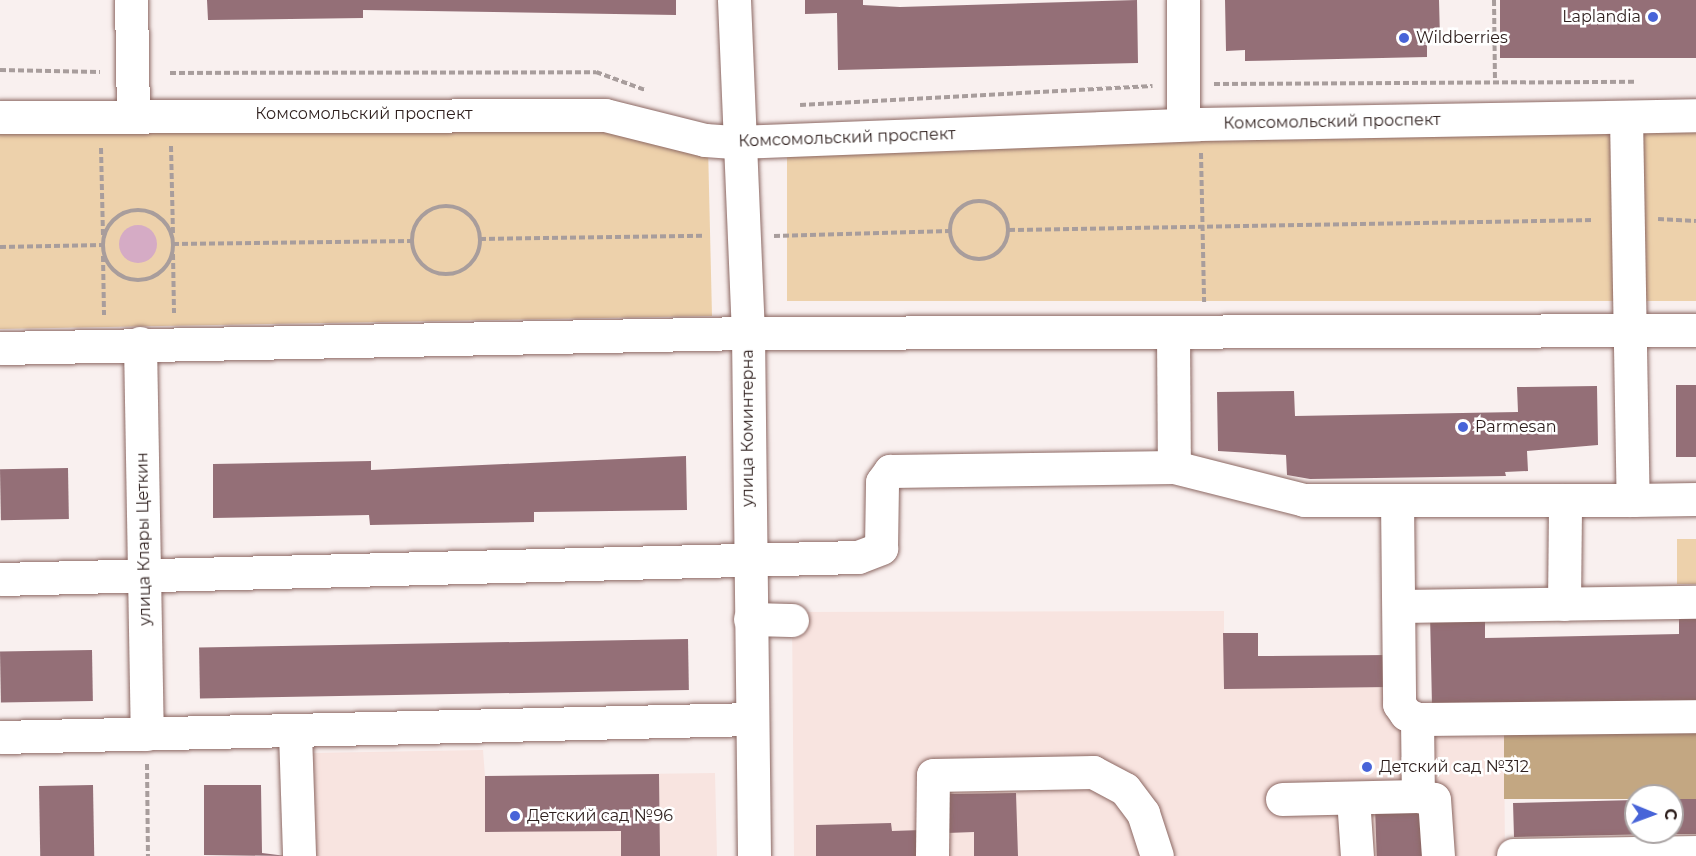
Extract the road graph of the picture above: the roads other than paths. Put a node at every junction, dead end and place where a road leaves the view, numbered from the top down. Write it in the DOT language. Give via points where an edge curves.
graph roads {
  1 [pos="131,0"];
  2 [pos="734,0"];
  3 [pos="1183,0"];
  4 [pos="133,115"];
  5 [pos="1696,115"];
  6 [pos="0,117"];
  7 [pos="1626,117"];
  8 [pos="1192,133"];
  9 [pos="737,142"];
  10 [pos="1629,330"];
  11 [pos="1696,330"];
  12 [pos="748,333"];
  13 [pos="1173,335"];
  14 [pos="140,344"];
  15 [pos="0,348"];
  16 [pos="1174,467"];
  17 [pos="1696,499"];
  18 [pos="1397,500"];
  19 [pos="1565,500"];
  20 [pos="1633,500"];
  21 [pos="750,563"];
  22 [pos="146,576"];
  23 [pos="0,579"];
  24 [pos="1696,602"];
  25 [pos="1564,604"];
  26 [pos="1399,606"];
  27 [pos="750,620"];
  28 [pos="792,620"];
  29 [pos="1696,716"];
  30 [pos="753,719"];
  31 [pos="1417,719"];
  32 [pos="295,733"];
  33 [pos="147,734"];
  34 [pos="0,737"];
  35 [pos="1418,796"];
  36 [pos="1353,798"];
  37 [pos="1282,799"];
  38 [pos="1696,852"];
  39 [pos="1640,854"];
  40 [pos="1513,855"];
  41 [pos="299,856"];
  42 [pos="754,856"];
  43 [pos="932,856"];
  44 [pos="1157,856"];
  45 [pos="1356,856"];
  46 [pos="1438,856"];
  1 -- 4 [label="street"];
  2 -- 9 [label="street, улица Коминтерна"];
  3 -- 8 [label="street" via="1183,85"];
  4 -- 6 [label="street, Комсомольский проспект"];
  4 -- 9 [label="street, Комсомольский проспект" via="605,115 705,140"];
  5 -- 7 [label="street, Комсомольский проспект"];
  7 -- 8 [label="street, Комсомольский проспект"];
  7 -- 10 [label="street"];
  8 -- 9 [label="street, Комсомольский проспект"];
  9 -- 12 [label="street, улица Коминтерна"];
  10 -- 11 [label="street"];
  10 -- 13 [label="street"];
  10 -- 20 [label="street"];
  12 -- 13 [label="street"];
  12 -- 14 [label="street"];
  12 -- 21 [label="street, улица Коминтерна"];
  13 -- 16 [label="street"];
  14 -- 15 [label="street"];
  14 -- 22 [label="street, улица Клары Цеткин"];
  16 -- 18 [label="street" via="1304,500"];
  16 -- 21 [label="street" via="890,471 882,482 883,538 873,554"];
  17 -- 20 [label="street"];
  18 -- 19 [label="street"];
  18 -- 26 [label="street"];
  19 -- 20 [label="street"];
  19 -- 25 [label="street"];
  21 -- 22 [label="street"];
  21 -- 27 [label="street, улица Коминтерна"];
  22 -- 23 [label="street"];
  22 -- 33 [label="street, улица Клары Цеткин"];
  24 -- 25 [label="street"];
  25 -- 26 [label="street"];
  26 -- 31 [label="street" via="1400,705"];
  27 -- 28 [label="street"];
  27 -- 30 [label="street, улица Коминтерна"];
  29 -- 31 [label="street"];
  30 -- 32 [label="street"];
  30 -- 42 [label="street, улица Коминтерна"];
  31 -- 35 [label="street"];
  32 -- 33 [label="street"];
  32 -- 41 [label="street"];
  33 -- 34 [label="street"];
  35 -- 36 [label="street"];
  35 -- 46 [label="street" via="1434,799"];
  36 -- 37 [label="street"];
  36 -- 45 [label="street"];
  38 -- 39 [label="street"];
  39 -- 40 [label="street"];
  43 -- 44 [label="street" via="933,775 1092,772 1125,789 1143,813"];
}
